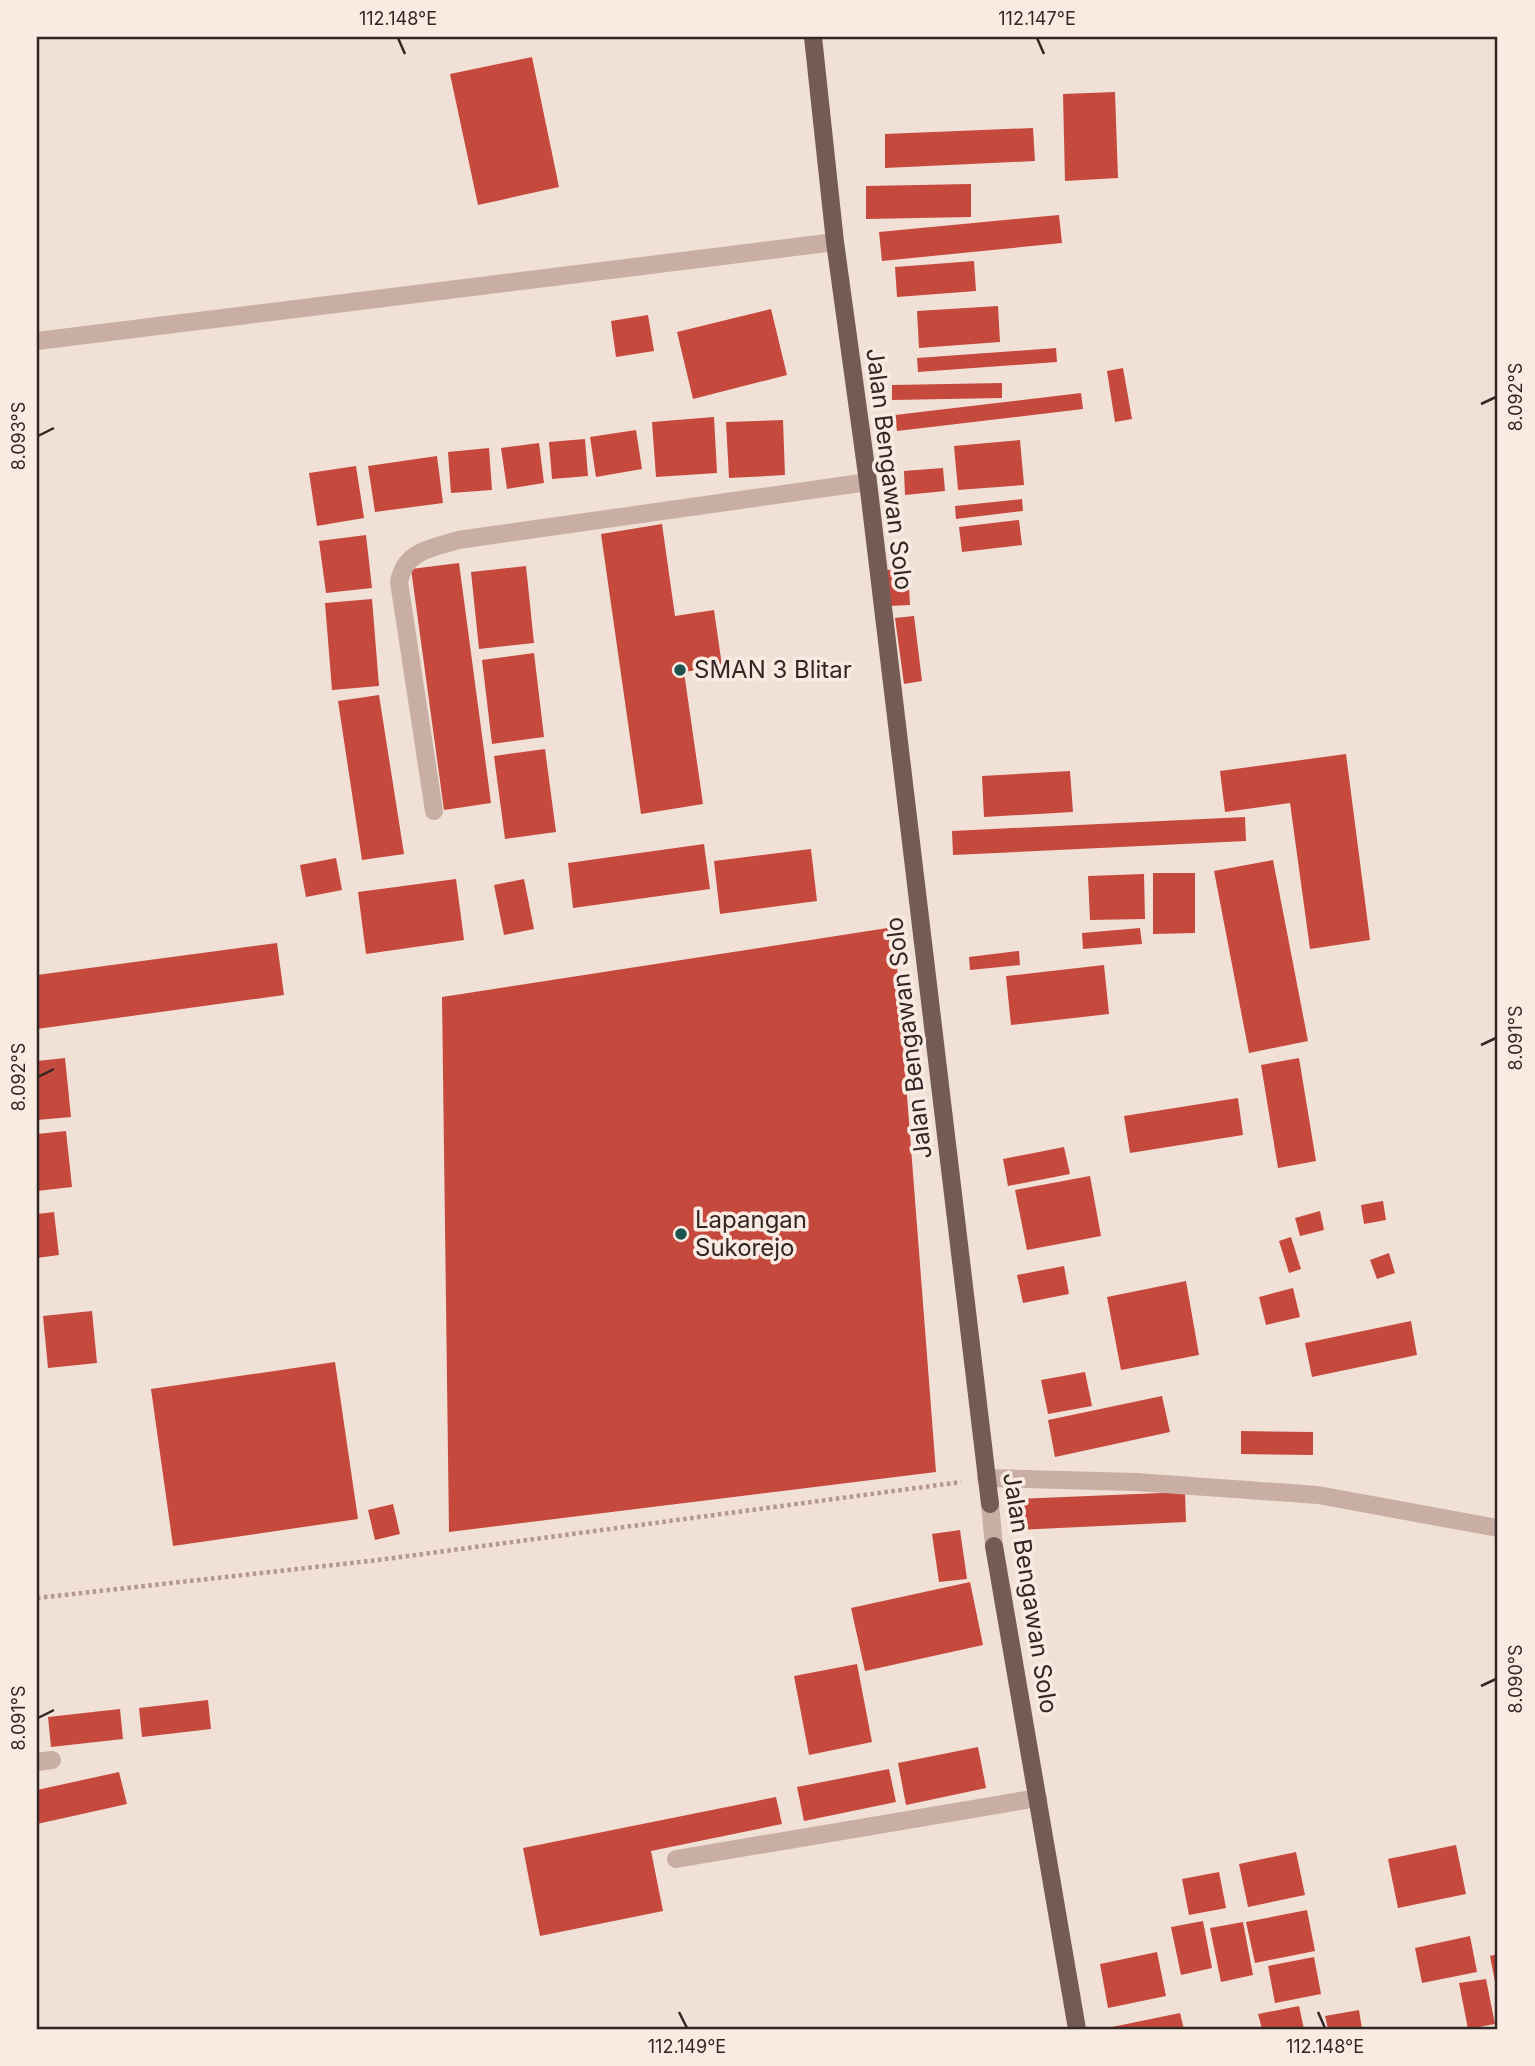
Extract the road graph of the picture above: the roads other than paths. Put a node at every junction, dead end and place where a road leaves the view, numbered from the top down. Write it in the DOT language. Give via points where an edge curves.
graph roads {
  1 [pos="813,37"];
  2 [pos="835,242"];
  3 [pos="37,341"];
  4 [pos="868,482"];
  5 [pos="434,811"];
  6 [pos="986,1478"];
  7 [pos="990,1504"];
  8 [pos="1498,1528"];
  9 [pos="994,1546"];
  10 [pos="1038,1798"];
  11 [pos="677,1859"];
  12 [pos="1077,2029"];
  1 -- 2 [label="main road, Jalan Bengawan Solo"];
  2 -- 3 [label="street"];
  2 -- 4 [label="main road, Jalan Bengawan Solo"];
  4 -- 5 [label="street" via="458,540 414,554 399,582"];
  4 -- 6 [label="main road, Jalan Bengawan Solo"];
  6 -- 7 [label="main road, Jalan Bengawan Solo"];
  6 -- 8 [label="street" via="1136,1482 1318,1495"];
  7 -- 9 [label="street, Jalan Bengawan Solo"];
  9 -- 10 [label="main road, Jalan Bengawan Solo"];
  10 -- 11 [label="street"];
  10 -- 12 [label="main road, Jalan Bengawan Solo"];
}
